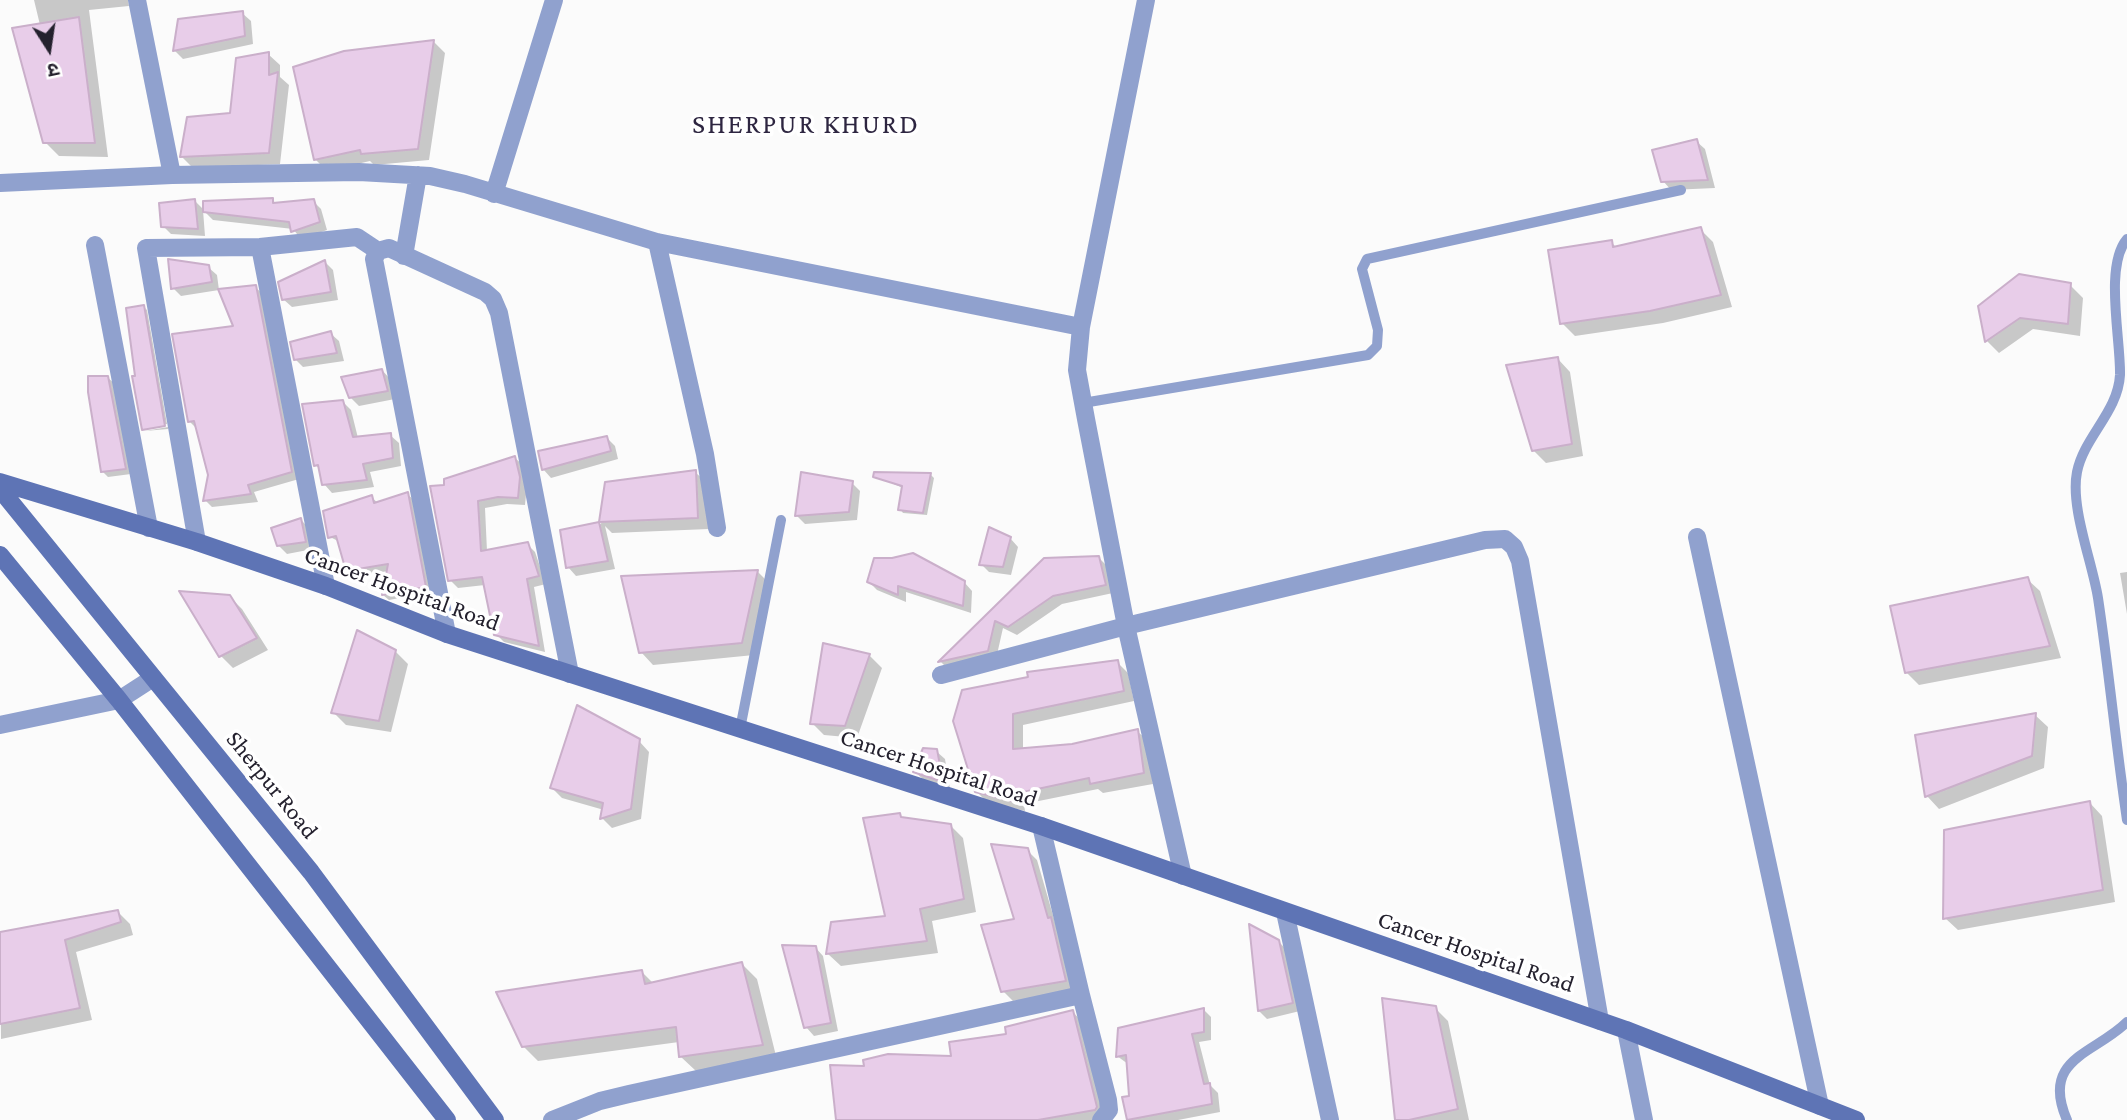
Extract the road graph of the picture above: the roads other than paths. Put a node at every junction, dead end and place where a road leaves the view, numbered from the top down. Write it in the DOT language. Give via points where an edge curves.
graph roads {
  1 [pos="137,0"];
  2 [pos="554,0"];
  3 [pos="1146,0"];
  4 [pos="172,174"];
  5 [pos="418,175"];
  6 [pos="0,183"];
  7 [pos="1681,190"];
  8 [pos="494,194"];
  9 [pos="2127,239"];
  10 [pos="657,242"];
  11 [pos="96,245"];
  12 [pos="260,247"];
  13 [pos="378,251"];
  14 [pos="404,256"];
  15 [pos="1081,327"];
  16 [pos="1083,403"];
  17 [pos="0,482"];
  18 [pos="0,489"];
  19 [pos="781,520"];
  20 [pos="149,528"];
  21 [pos="717,528"];
  22 [pos="1697,537"];
  23 [pos="197,542"];
  24 [pos="0,555"];
  25 [pos="326,586"];
  26 [pos="1126,626"];
  27 [pos="447,634"];
  28 [pos="570,674"];
  29 [pos="941,675"];
  30 [pos="153,678"];
  31 [pos="120,700"];
  32 [pos="0,725"];
  33 [pos="740,729"];
  34 [pos="2127,820"];
  35 [pos="1041,827"];
  36 [pos="1183,876"];
  37 [pos="1285,912"];
  38 [pos="1081,995"];
  39 [pos="1601,1021"];
  40 [pos="2127,1022"];
  41 [pos="1626,1030"];
  42 [pos="1820,1106"];
  43 [pos="447,1120"];
  44 [pos="495,1120"];
  45 [pos="552,1120"];
  46 [pos="1101,1120"];
  47 [pos="1330,1120"];
  48 [pos="1644,1120"];
  49 [pos="1856,1120"];
  50 [pos="2067,1120"];
  1 -- 4 [label="street"];
  2 -- 8 [label="street"];
  3 -- 15 [label="street"];
  4 -- 5 [label="street"];
  4 -- 6 [label="street"];
  5 -- 8 [label="street"];
  5 -- 14 [label="street"];
  7 -- 16 [label="lane" via="1367,258 1362,269 1378,330 1377,345 1368,355"];
  8 -- 10 [label="street"];
  9 -- 34 [label="lane" via="2115,271 2120,378 2077,470 2076,494 2097,595"];
  10 -- 15 [label="street"];
  10 -- 21 [label="street"];
  11 -- 20 [label="street"];
  12 -- 13 [label="street" via="357,237"];
  12 -- 23 [label="street" via="146,248"];
  12 -- 25 [label="street"];
  13 -- 14 [label="street" via="389,247"];
  13 -- 27 [label="street" via="374,259"];
  14 -- 28 [label="street" via="485,292 499,313"];
  15 -- 16 [label="street" via="1077,370"];
  16 -- 26 [label="street"];
  17 -- 20 [label="street, Cancer Hospital Road"];
  18 -- 30 [label="street, Sherpur Road"];
  19 -- 33 [label="lane"];
  20 -- 23 [label="street, Cancer Hospital Road"];
  22 -- 42 [label="street"];
  23 -- 25 [label="street, Cancer Hospital Road"];
  24 -- 31 [label="street"];
  25 -- 27 [label="street, Cancer Hospital Road"];
  26 -- 29 [label="street"];
  26 -- 36 [label="street"];
  26 -- 39 [label="street" via="1505,539 1520,561"];
  27 -- 28 [label="street, Cancer Hospital Road"];
  28 -- 33 [label="street, Cancer Hospital Road"];
  30 -- 31 [label="street"];
  30 -- 44 [label="street, Sherpur Road" via="311,872"];
  31 -- 32 [label="street"];
  31 -- 43 [label="street"];
  33 -- 35 [label="street, Cancer Hospital Road"];
  35 -- 36 [label="street, Cancer Hospital Road"];
  35 -- 38 [label="street"];
  36 -- 37 [label="street, Cancer Hospital Road"];
  37 -- 39 [label="street, Cancer Hospital Road"];
  37 -- 47 [label="street"];
  38 -- 45 [label="street" via="629,1094"];
  38 -- 46 [label="street" via="1108,1100 1109,1110"];
  39 -- 41 [label="street, Cancer Hospital Road"];
  40 -- 50 [label="lane" via="2071,1061 2060,1081"];
  41 -- 42 [label="street, Cancer Hospital Road"];
  41 -- 48 [label="street"];
  42 -- 49 [label="street, Cancer Hospital Road"];
}
